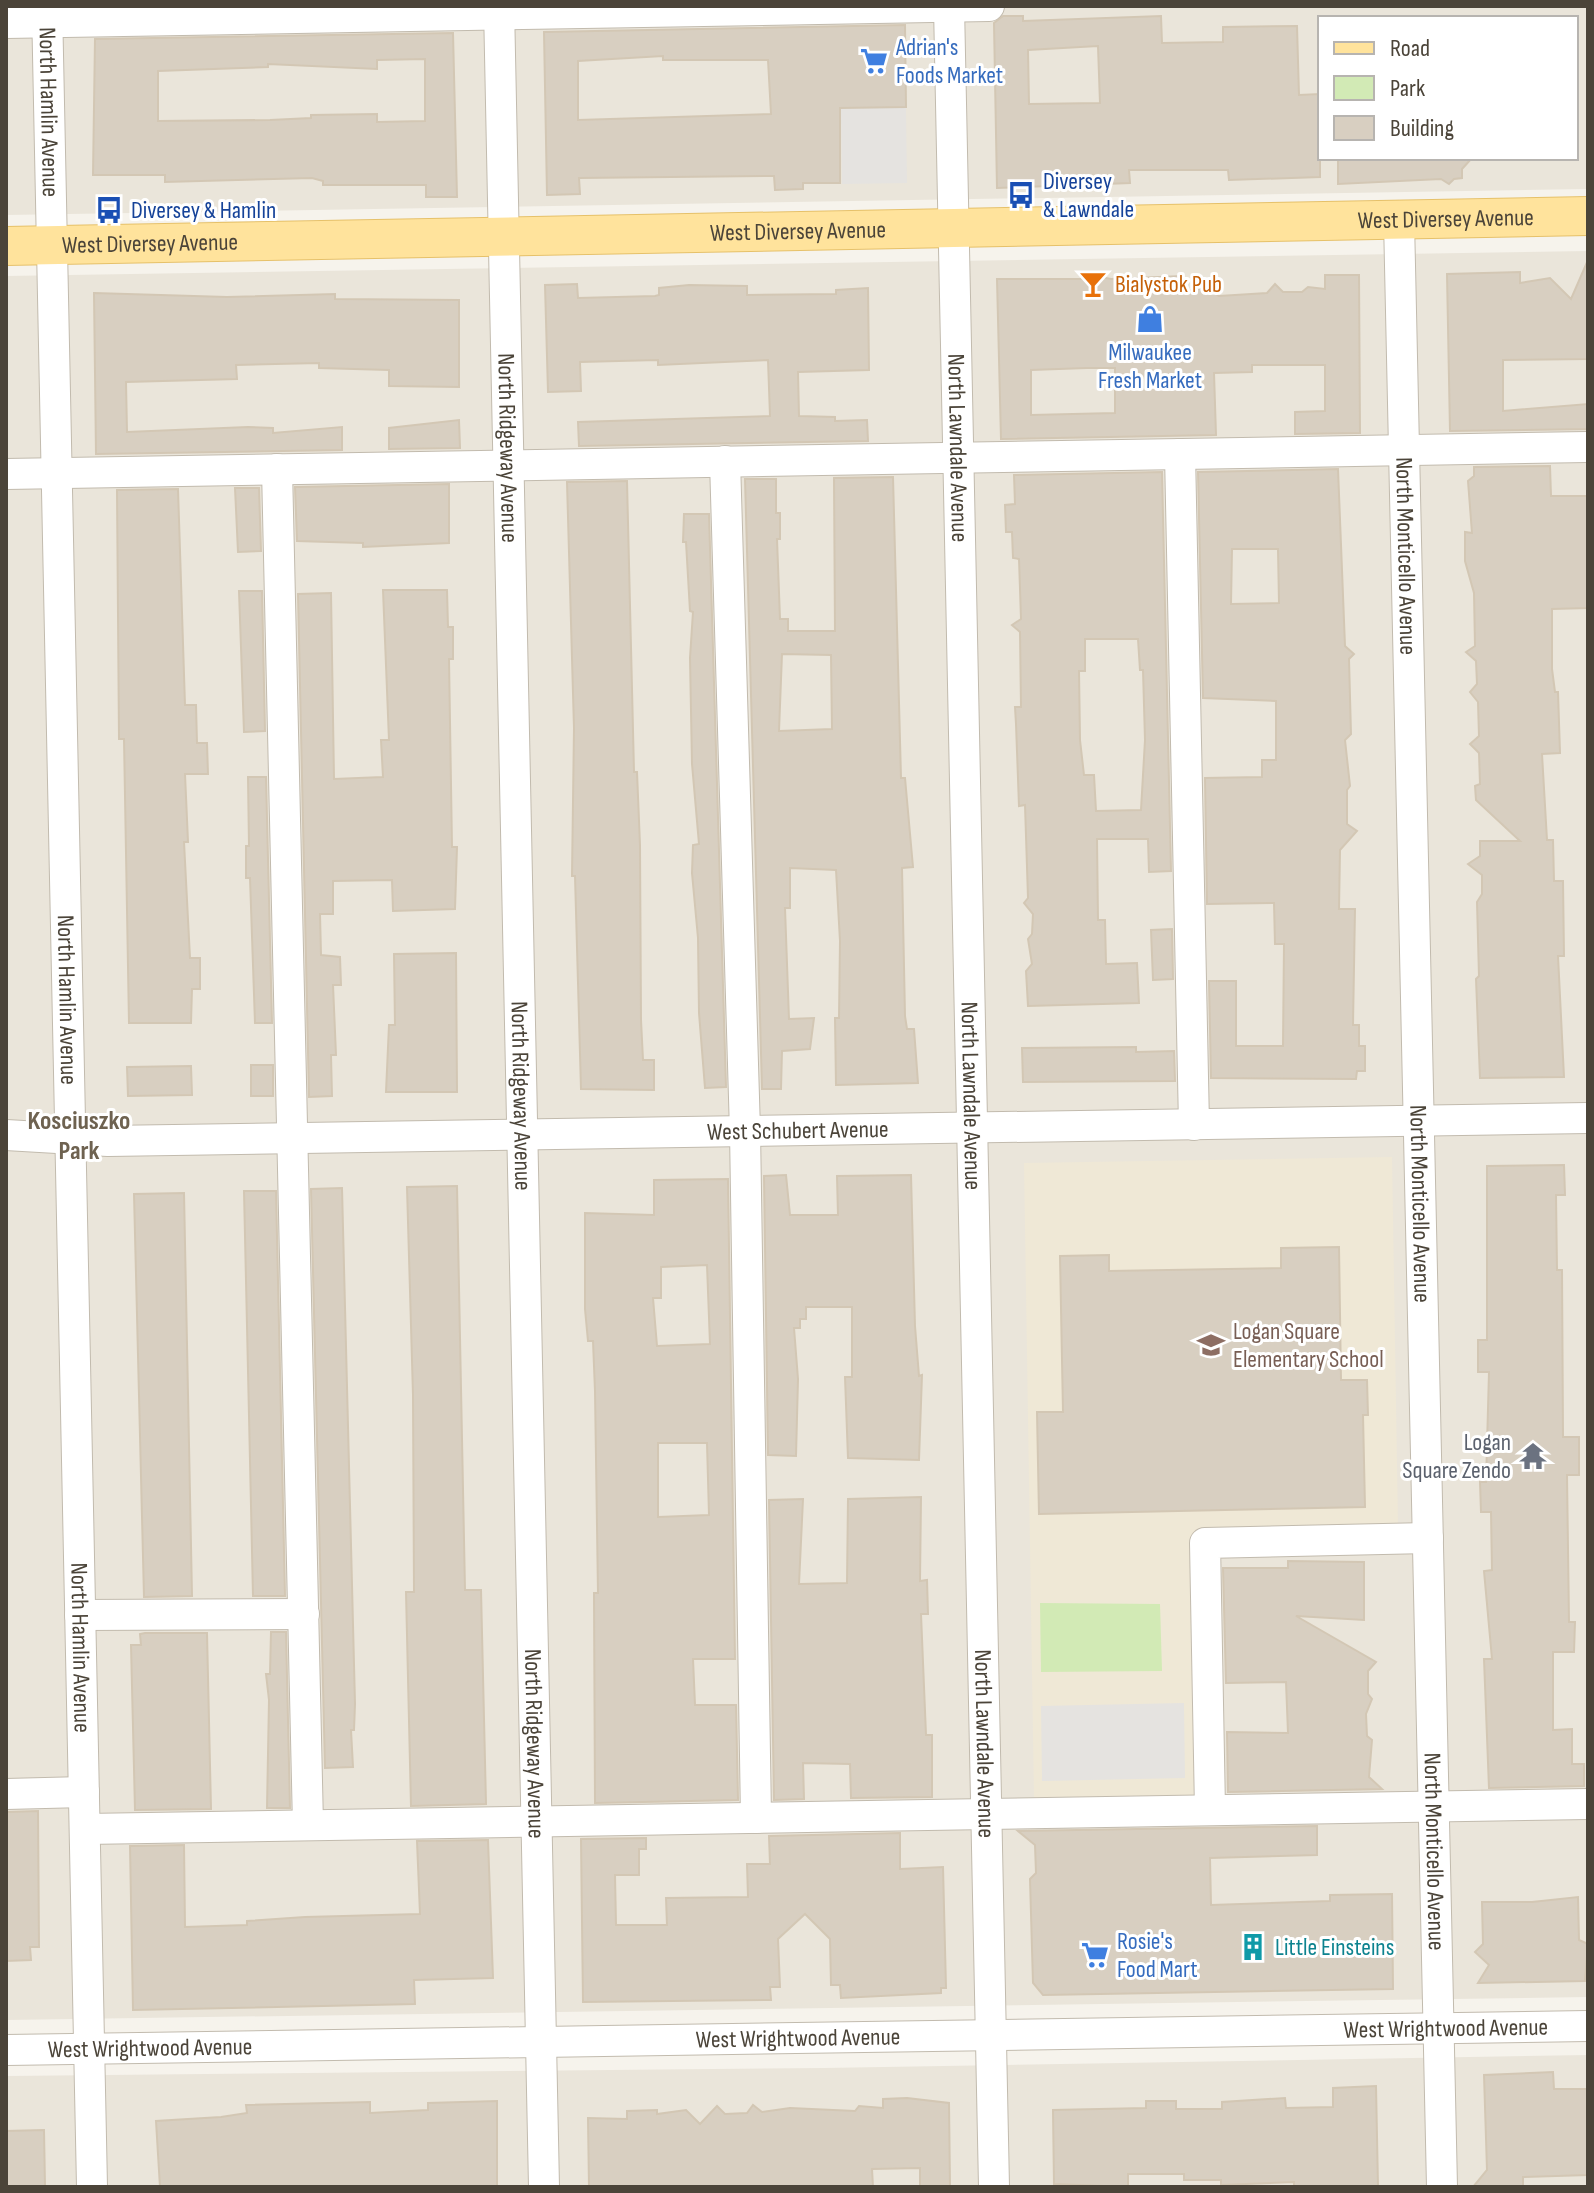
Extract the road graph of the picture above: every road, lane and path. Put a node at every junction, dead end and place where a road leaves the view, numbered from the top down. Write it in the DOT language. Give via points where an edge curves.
graph roads {
  1 [pos="949,6"];
  2 [pos="989,6"];
  3 [pos="720,8"];
  4 [pos="499,10"];
  5 [pos="269,12"];
  6 [pos="47,14"];
  7 [pos="6,23"];
  8 [pos="1588,216"];
  9 [pos="1399,220"];
  10 [pos="955,229"];
  11 [pos="504,237"];
  12 [pos="51,245"];
  13 [pos="6,246"];
  14 [pos="1588,447"];
  15 [pos="1404,450"];
  16 [pos="1180,454"];
  17 [pos="960,457"];
  18 [pos="725,461"];
  19 [pos="509,465"];
  20 [pos="277,469"];
  21 [pos="56,473"];
  22 [pos="6,474"];
  23 [pos="1588,1118"];
  24 [pos="1419,1121"];
  25 [pos="1194,1125"];
  26 [pos="973,1129"];
  27 [pos="745,1131"];
  28 [pos="6,1135"];
  29 [pos="522,1135"];
  30 [pos="70,1138"];
  31 [pos="293,1138"];
  32 [pos="1428,1538"];
  33 [pos="304,1614"];
  34 [pos="80,1615"];
  35 [pos="84,1792"];
  36 [pos="6,1794"];
  37 [pos="1588,1804"];
  38 [pos="1434,1807"];
  39 [pos="1210,1810"];
  40 [pos="987,1814"];
  41 [pos="756,1818"];
  42 [pos="536,1821"];
  43 [pos="308,1825"];
  44 [pos="85,1829"];
  45 [pos="1588,2026"];
  46 [pos="1439,2029"];
  47 [pos="991,2035"];
  48 [pos="541,2042"];
  49 [pos="89,2049"];
  50 [pos="6,2050"];
  51 [pos="92,2187"];
  52 [pos="544,2187"];
  53 [pos="994,2187"];
  54 [pos="1442,2187"];
  1 -- 2 [label="street"];
  1 -- 3 [label="street"];
  1 -- 10 [label="street, North Lawndale Avenue"];
  3 -- 4 [label="street"];
  4 -- 5 [label="street"];
  4 -- 11 [label="street, North Ridgeway Avenue"];
  5 -- 6 [label="street"];
  6 -- 7 [label="street"];
  6 -- 12 [label="street, North Hamlin Avenue"];
  8 -- 9 [label="main road, West Diversey Avenue"];
  9 -- 10 [label="main road, West Diversey Avenue"];
  9 -- 15 [label="street, North Monticello Avenue"];
  10 -- 11 [label="main road, West Diversey Avenue"];
  10 -- 17 [label="street, North Lawndale Avenue"];
  11 -- 12 [label="main road, West Diversey Avenue"];
  11 -- 19 [label="street, North Ridgeway Avenue"];
  12 -- 13 [label="main road, West Diversey Avenue"];
  12 -- 21 [label="street, North Hamlin Avenue"];
  14 -- 15 [label="street"];
  15 -- 16 [label="street"];
  15 -- 24 [label="street, North Monticello Avenue"];
  16 -- 17 [label="street"];
  16 -- 25 [label="street"];
  17 -- 18 [label="street"];
  17 -- 26 [label="street, North Lawndale Avenue"];
  18 -- 19 [label="street"];
  18 -- 27 [label="street"];
  19 -- 20 [label="street"];
  19 -- 29 [label="street, North Ridgeway Avenue"];
  20 -- 21 [label="street"];
  20 -- 31 [label="street"];
  21 -- 22 [label="street"];
  21 -- 30 [label="street, North Hamlin Avenue"];
  23 -- 24 [label="street, West Schubert Avenue"];
  24 -- 25 [label="street, West Schubert Avenue"];
  24 -- 32 [label="street, North Monticello Avenue"];
  25 -- 26 [label="street, West Schubert Avenue"];
  26 -- 27 [label="street, West Schubert Avenue"];
  26 -- 40 [label="street, North Lawndale Avenue"];
  27 -- 29 [label="street, West Schubert Avenue"];
  27 -- 41 [label="street"];
  28 -- 30 [label="street, West Schubert Avenue"];
  29 -- 31 [label="street, West Schubert Avenue"];
  29 -- 42 [label="street, North Ridgeway Avenue"];
  30 -- 31 [label="street, West Schubert Avenue"];
  30 -- 34 [label="street, North Hamlin Avenue"];
  31 -- 33 [label="street"];
  32 -- 38 [label="street, North Monticello Avenue"];
  32 -- 39 [label="street" via="1205,1543"];
  33 -- 34 [label="street"];
  33 -- 43 [label="street"];
  34 -- 35 [label="street, North Hamlin Avenue"];
  35 -- 36 [label="street"];
  35 -- 44 [label="street, North Hamlin Avenue"];
  37 -- 38 [label="street"];
  38 -- 39 [label="street"];
  38 -- 46 [label="street, North Monticello Avenue"];
  39 -- 40 [label="street"];
  40 -- 41 [label="street"];
  40 -- 47 [label="street, North Lawndale Avenue"];
  41 -- 42 [label="street"];
  42 -- 43 [label="street"];
  42 -- 48 [label="street, North Ridgeway Avenue"];
  43 -- 44 [label="street"];
  44 -- 49 [label="street, North Hamlin Avenue"];
  45 -- 46 [label="street, West Wrightwood Avenue"];
  46 -- 47 [label="street, West Wrightwood Avenue"];
  46 -- 54 [label="street, North Monticello Avenue"];
  47 -- 48 [label="street, West Wrightwood Avenue"];
  47 -- 53 [label="street, North Lawndale Avenue"];
  48 -- 49 [label="street, West Wrightwood Avenue"];
  48 -- 52 [label="street, North Ridgeway Avenue"];
  49 -- 50 [label="street, West Wrightwood Avenue"];
  49 -- 51 [label="street, North Hamlin Avenue"];
}
